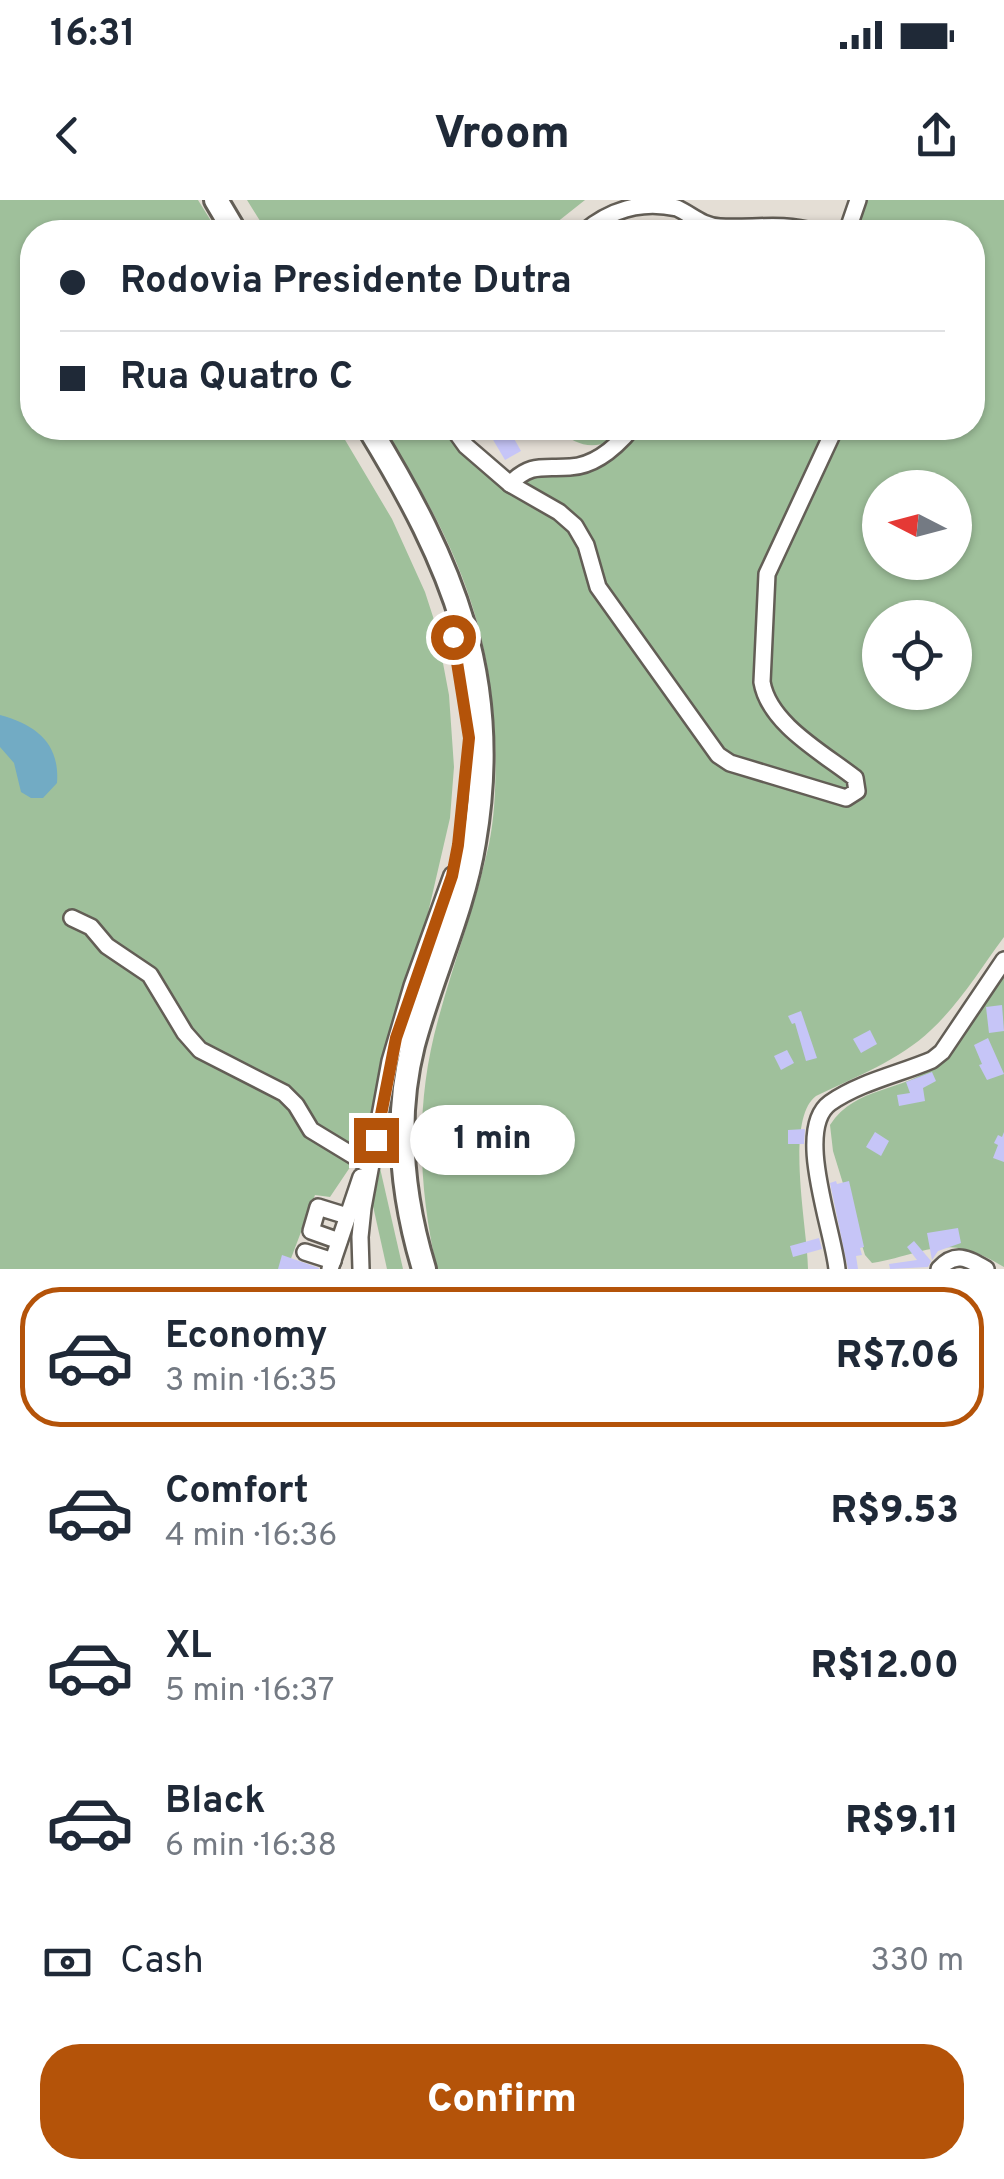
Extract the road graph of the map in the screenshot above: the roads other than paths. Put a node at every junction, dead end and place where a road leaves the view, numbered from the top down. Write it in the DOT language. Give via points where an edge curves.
graph roads {
  1 [pos="601,220"];
  2 [pos="699,220"];
  3 [pos="360,440"];
  4 [pos="376,440"];
  5 [pos="462,440"];
  6 [pos="621,440"];
  7 [pos="829,440"];
  8 [pos="510,484"];
  9 [pos="452,876"];
  10 [pos="72,918"];
  11 [pos="1004,960"];
  12 [pos="376,1140"];
  13 [pos="366,1164"];
  14 [pos="354,1196"];
  15 [pos="347,1216"];
  16 [pos="339,1241"];
  17 [pos="304,1252"];
  18 [pos="334,1266"];
  19 [pos="362,1269"];
  20 [pos="408,1269"];
  21 [pos="424,1269"];
  22 [pos="837,1269"];
  23 [pos="939,1269"];
  24 [pos="986,1269"];
  1 -- 2 [label="street" via="620,207 653,201"];
  3 -- 9 [label="highway" via="433,577 460,670 469,738"];
  4 -- 21 [label="highway" via="451,583 473,657 481,721 474,844 412,1048 403,1102 406,1188"];
  5 -- 8 [label="street"];
  6 -- 8 [label="street" via="598,458 571,467 535,466"];
  7 -- 8 [label="street" via="767,574 762,682 778,714 855,778 857,791 846,798 718,755 598,587 576,526"];
  9 -- 12 [label="street" via="396,1038"];
  9 -- 20 [label="highway" via="390,1102 392,1195"];
  10 -- 13 [label="street" via="150,975 200,1050 284,1093 307,1127"];
  11 -- 22 [label="street" via="942,1052 845,1095 816,1120 814,1150"];
  12 -- 13 [label="street"];
  12 -- 19 [label="street" via="360,1237"];
  13 -- 14 [label="street"];
  14 -- 15 [label="street"];
  14 -- 18 [label="street"];
  15 -- 16 [label="street"];
  15 -- 16 [label="street" via="318,1208 311,1232"];
  16 -- 18 [label="street"];
  17 -- 18 [label="street"];
  23 -- 24 [label="street" via="958,1257"];
}
